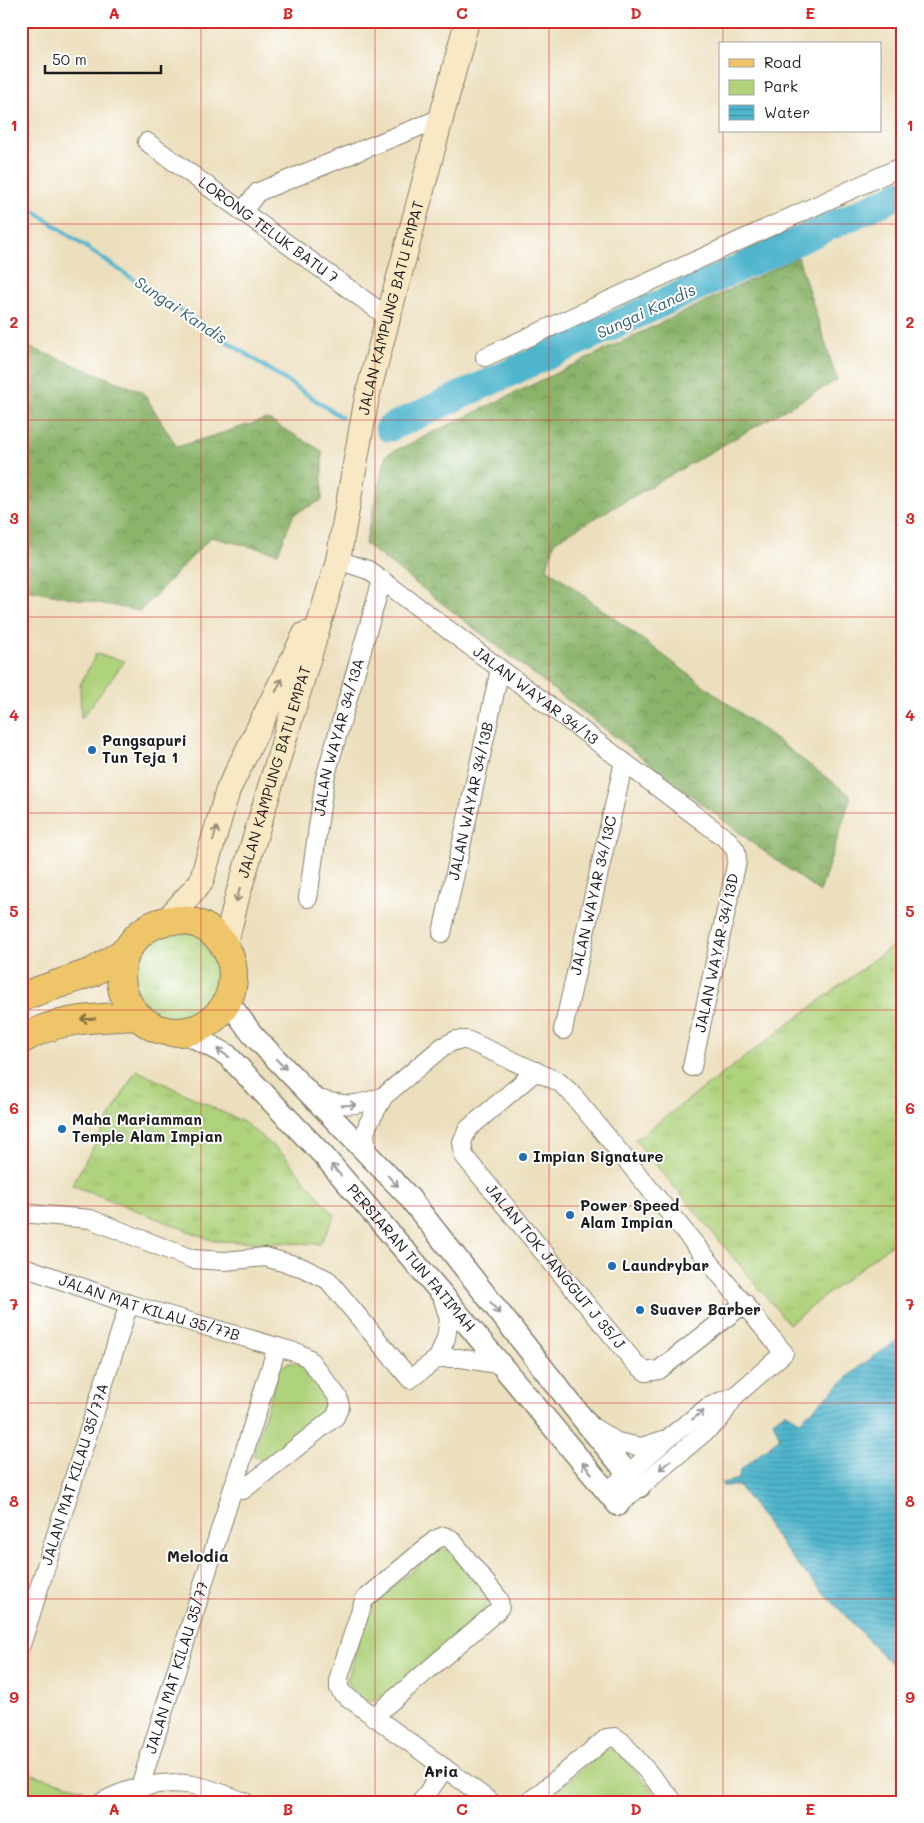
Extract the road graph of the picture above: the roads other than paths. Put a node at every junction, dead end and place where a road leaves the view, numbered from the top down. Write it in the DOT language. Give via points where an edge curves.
graph roads {
  1 [pos="467,21"];
  2 [pos="441,118"];
  3 [pos="147,142"];
  4 [pos="903,166"];
  5 [pos="242,212"];
  6 [pos="388,318"];
  7 [pos="485,357"];
  8 [pos="338,560"];
  9 [pos="382,580"];
  10 [pos="327,597"];
  11 [pos="500,669"];
  12 [pos="624,762"];
  13 [pos="729,841"];
  14 [pos="308,898"];
  15 [pos="167,920"];
  16 [pos="442,933"];
  17 [pos="225,947"];
  18 [pos="127,950"];
  19 [pos="21,998"];
  20 [pos="227,1000"];
  21 [pos="137,1016"];
  22 [pos="563,1030"];
  23 [pos="185,1032"];
  24 [pos="21,1040"];
  25 [pos="692,1067"];
  26 [pos="536,1072"];
  27 [pos="384,1096"];
  28 [pos="314,1098"];
  29 [pos="367,1154"];
  30 [pos="21,1213"];
  31 [pos="21,1266"];
  32 [pos="442,1294"];
  33 [pos="745,1303"];
  34 [pos="129,1304"];
  35 [pos="277,1347"];
  36 [pos="438,1358"];
  37 [pos="502,1365"];
  38 [pos="736,1395"];
  39 [pos="587,1424"];
  40 [pos="667,1439"];
  41 [pos="634,1480"];
  42 [pos="234,1487"];
  43 [pos="613,1499"];
  44 [pos="21,1645"];
  45 [pos="373,1717"];
  46 [pos="445,1768"];
  47 [pos="140,1787"];
  48 [pos="102,1802"];
  49 [pos="245,1802"];
  50 [pos="421,1802"];
  51 [pos="492,1802"];
  52 [pos="528,1802"];
  53 [pos="674,1802"];
  1 -- 2 [label="main road, JALAN KAMPUNG BATU EMPAT"];
  2 -- 5 [label="street" via="258,192"];
  2 -- 6 [label="main road, JALAN KAMPUNG BATU EMPAT"];
  3 -- 5 [label="street, LORONG TELUK BATU 7"];
  4 -- 7 [label="street"];
  5 -- 6 [label="street, LORONG TELUK BATU 7"];
  6 -- 8 [label="main road, JALAN KAMPUNG BATU EMPAT" via="367,397"];
  8 -- 9 [label="street, JALAN WAYAR 34/13" via="368,570"];
  8 -- 10 [label="main road, JALAN KAMPUNG BATU EMPAT"];
  9 -- 11 [label="street, JALAN WAYAR 34/13"];
  9 -- 14 [label="street, JALAN WAYAR 34/13A" via="325,778"];
  15 -- 10 [label="main road, JALAN KAMPUNG BATU EMPAT, one-way" via="201,882 228,790 303,637"];
  10 -- 17 [label="main road, JALAN KAMPUNG BATU EMPAT, one-way"];
  11 -- 12 [label="street, JALAN WAYAR 34/13"];
  11 -- 16 [label="street, JALAN WAYAR 34/13B"];
  12 -- 13 [label="street, JALAN WAYAR 34/13"];
  12 -- 22 [label="street, JALAN WAYAR 34/13C"];
  13 -- 25 [label="street, JALAN WAYAR 34/13D" via="736,851 737,861"];
  15 -- 17 [label="main road" via="184,920 200,925 215,934"];
  15 -- 18 [label="main road" via="137,936"];
  17 -- 20 [label="main road" via="231,962 232,979"];
  18 -- 19 [label="main road" via="92,972"];
  18 -- 21 [label="main road" via="121,983 126,1000"];
  20 -- 23 [label="main road" via="222,1010 207,1023"];
  20 -- 28 [label="street, one-way" via="252,1034"];
  21 -- 23 [label="main road" via="154,1027"];
  21 -- 24 [label="main road, one-way" via="81,1019 36,1031"];
  32 -- 23 [label="street, PERSIARAN TUN FATIMAH, one-way" via="324,1155 227,1056"];
  26 -- 27 [label="street" via="467,1040 456,1040 442,1047"];
  26 -- 33 [label="street" via="559,1082 572,1094"];
  26 -- 33 [label="street, JALAN TOK JANGGUT J 35/J" via="468,1129 462,1142 464,1156 635,1362 646,1372 659,1370"];
  28 -- 27 [label="street, one-way" via="351,1105"];
  27 -- 29 [label="street" via="365,1134"];
  28 -- 29 [label="street"];
  29 -- 39 [label="street, one-way" via="408,1196"];
  30 -- 36 [label="street" via="90,1219 192,1259 225,1261 265,1257 301,1267 328,1280 410,1379"];
  31 -- 34 [label="street, JALAN MAT KILAU 35/77B"];
  32 -- 36 [label="street" via="448,1319 446,1338"];
  32 -- 37 [label="street, PERSIARAN TUN FATIMAH"];
  33 -- 38 [label="street" via="784,1353"];
  34 -- 35 [label="street, JALAN MAT KILAU 35/77B"];
  34 -- 44 [label="street, JALAN MAT KILAU 35/77A"];
  35 -- 42 [label="street, JALAN MAT KILAU 35/77"];
  35 -- 42 [label="street, JALAN MAT KILAU 35/77B" via="308,1358 338,1397 340,1406 335,1417 243,1490"];
  36 -- 37 [label="street"];
  43 -- 37 [label="street, PERSIARAN TUN FATIMAH, one-way"];
  40 -- 38 [label="street, one-way" via="708,1407"];
  38 -- 41 [label="street, one-way" via="719,1420"];
  39 -- 40 [label="street" via="617,1442 641,1447"];
  39 -- 41 [label="street"];
  40 -- 41 [label="street"];
  41 -- 43 [label="street"];
  42 -- 47 [label="street, JALAN MAT KILAU 35/77"];
  45 -- 45 [label="street" via="500,1607 499,1599 451,1539 444,1536 364,1600 339,1678 339,1688 342,1694"];
  45 -- 46 [label="street"];
  46 -- 50 [label="street"];
  46 -- 51 [label="street"];
  47 -- 48 [label="street"];
  47 -- 49 [label="street" via="175,1783"];
  52 -- 53 [label="street" via="607,1738 615,1737"];
}
